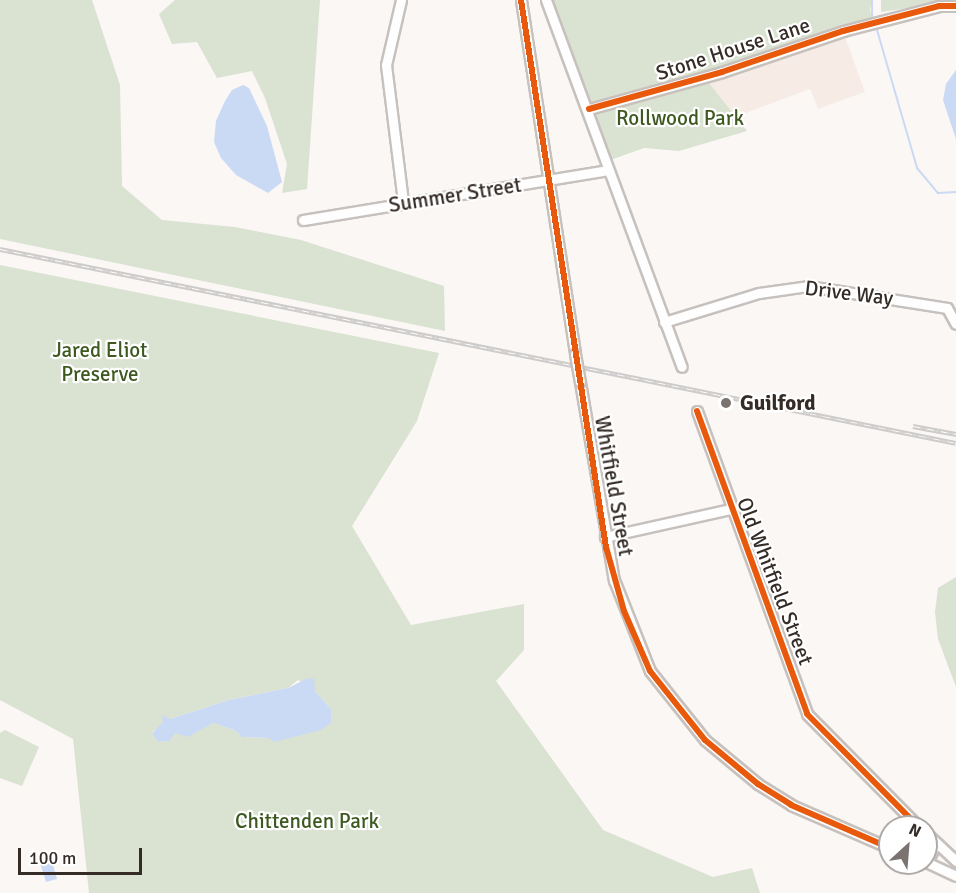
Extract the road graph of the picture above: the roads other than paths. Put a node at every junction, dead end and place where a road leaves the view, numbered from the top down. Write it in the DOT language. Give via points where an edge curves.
graph roads {
  1 [pos="401,0"];
  2 [pos="521,0"];
  3 [pos="546,0"];
  4 [pos="956,6"];
  5 [pos="589,110"];
  6 [pos="608,170"];
  7 [pos="550,180"];
  8 [pos="403,202"];
  9 [pos="303,220"];
  10 [pos="664,322"];
  11 [pos="956,324"];
  12 [pos="682,367"];
  13 [pos="697,411"];
  14 [pos="730,509"];
  15 [pos="605,537"];
  16 [pos="907,815"];
  17 [pos="878,843"];
  18 [pos="938,845"];
  19 [pos="956,861"];
  20 [pos="938,867"];
  21 [pos="956,876"];
  1 -- 8 [label="street" via="386,65"];
  2 -- 7 [label="street, Whitfield Street"];
  3 -- 5 [label="street"];
  4 -- 5 [label="street, Stone House Lane" via="939,6 843,31 722,72"];
  5 -- 6 [label="street"];
  6 -- 7 [label="street, Summer Street"];
  6 -- 10 [label="street"];
  7 -- 8 [label="street, Summer Street"];
  7 -- 15 [label="street, Whitfield Street, bridge"];
  8 -- 9 [label="street, Summer Street"];
  10 -- 11 [label="street, Drive Way" via="759,293 808,286 947,308"];
  10 -- 12 [label="street"];
  13 -- 14 [label="street, Old Whitfield Street"];
  14 -- 15 [label="street"];
  14 -- 16 [label="street, Old Whitfield Street" via="807,714"];
  15 -- 17 [label="street, Whitfield Street" via="614,580 650,671 705,740 725,760 791,805"];
  18 -- 19 [label="street"];
  20 -- 21 [label="street"];
}
